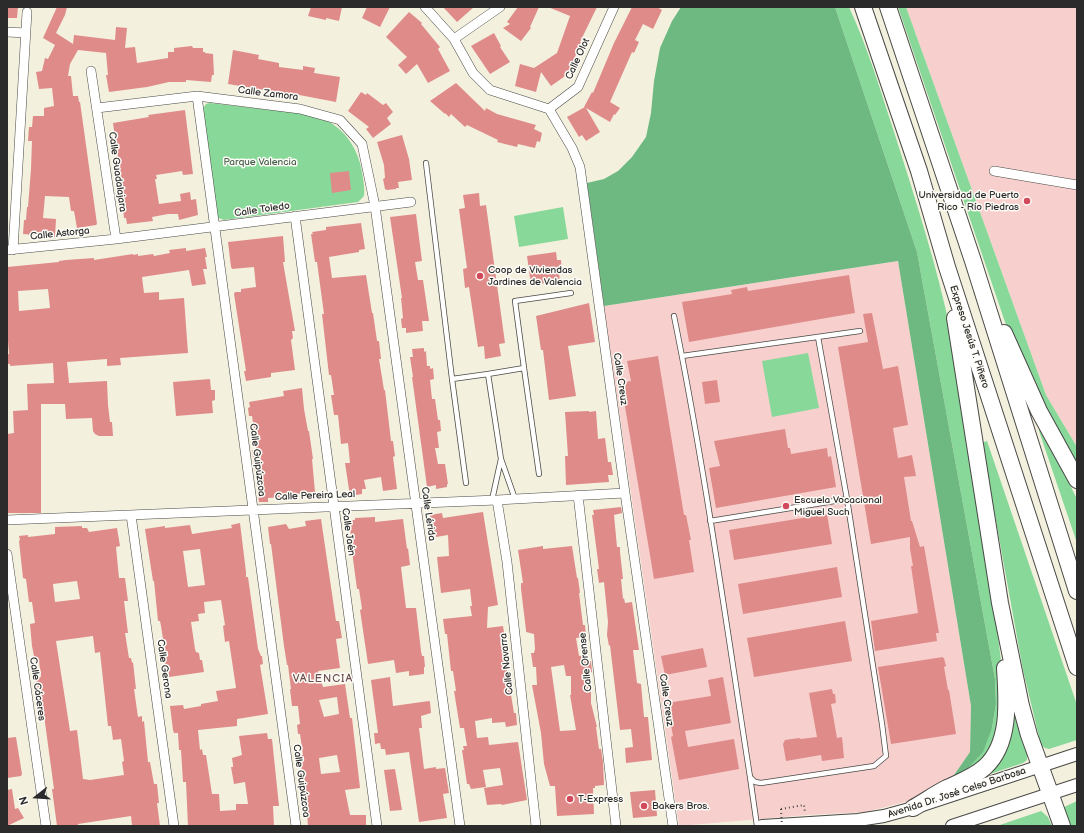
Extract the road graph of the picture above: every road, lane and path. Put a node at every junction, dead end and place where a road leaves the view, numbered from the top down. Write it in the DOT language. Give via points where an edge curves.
graph roads {
  1 [pos="425,7"];
  2 [pos="500,7"];
  3 [pos="614,7"];
  4 [pos="863,7"];
  5 [pos="888,7"];
  6 [pos="27,12"];
  7 [pos="7,32"];
  8 [pos="26,33"];
  9 [pos="454,39"];
  10 [pos="91,71"];
  11 [pos="197,96"];
  12 [pos="97,108"];
  13 [pos="550,109"];
  14 [pos="426,164"];
  15 [pos="994,171"];
  16 [pos="1077,185"];
  17 [pos="412,202"];
  18 [pos="375,206"];
  19 [pos="295,216"];
  20 [pos="215,227"];
  21 [pos="116,239"];
  22 [pos="10,250"];
  23 [pos="973,261"];
  24 [pos="947,267"];
  25 [pos="571,293"];
  26 [pos="674,316"];
  27 [pos="860,331"];
  28 [pos="818,338"];
  29 [pos="682,356"];
  30 [pos="524,368"];
  31 [pos="488,374"];
  32 [pos="452,379"];
  33 [pos="501,459"];
  34 [pos="539,474"];
  35 [pos="1077,480"];
  36 [pos="466,483"];
  37 [pos="625,493"];
  38 [pos="578,495"];
  39 [pos="515,499"];
  40 [pos="847,499"];
  41 [pos="495,500"];
  42 [pos="416,503"];
  43 [pos="334,507"];
  44 [pos="252,510"];
  45 [pos="131,514"];
  46 [pos="7,520"];
  47 [pos="710,522"];
  48 [pos="7,554"];
  49 [pos="1077,591"];
  50 [pos="1000,603"];
  51 [pos="1077,667"];
  52 [pos="1072,756"];
  53 [pos="1040,766"];
  54 [pos="750,777"];
  55 [pos="1077,785"];
  56 [pos="1050,795"];
  57 [pos="804,805"];
  58 [pos="913,808"];
  59 [pos="46,826"];
  60 [pos="174,826"];
  61 [pos="296,826"];
  62 [pos="377,826"];
  63 [pos="460,826"];
  64 [pos="536,826"];
  65 [pos="616,826"];
  66 [pos="673,826"];
  67 [pos="757,826"];
  68 [pos="762,826"];
  69 [pos="782,826"];
  70 [pos="952,826"];
  71 [pos="1062,826"];
  1 -- 9 [label="street"];
  2 -- 9 [label="street"];
  3 -- 13 [label="street, Calle Olot" via="578,87"];
  4 -- 24 [label="highway, Expreso Jesús T. Piñero" via="919,171"];
  5 -- 23 [label="highway"];
  6 -- 8 [label="street"];
  7 -- 8 [label="street"];
  8 -- 22 [label="street"];
  9 -- 13 [label="street" via="473,72 490,90"];
  10 -- 12 [label="street, Calle Guadalajara"];
  11 -- 12 [label="street, Calle Zamora"];
  11 -- 18 [label="street, Calle Zamora" via="300,109 340,120 362,144"];
  11 -- 20 [label="street, Calle Guipúzcoa"];
  12 -- 21 [label="street, Calle Guadalajara"];
  13 -- 37 [label="street, Calle Creuz" via="580,167"];
  14 -- 32 [label="lane"];
  15 -- 16 [label="street"];
  17 -- 18 [label="street, Calle Toledo"];
  18 -- 19 [label="street, Calle Toledo"];
  18 -- 42 [label="street, Calle Lérida"];
  19 -- 20 [label="street, Calle Toledo"];
  19 -- 43 [label="street, Calle Jaén"];
  20 -- 21 [label="street, Calle Toledo"];
  20 -- 44 [label="street, Calle Guipúzcoa"];
  21 -- 22 [label="street, Calle Astorga"];
  23 -- 35 [label="highway" via="1039,411"];
  23 -- 49 [label="highway"];
  24 -- 50 [label="highway"];
  24 -- 51 [label="highway, Expreso Jesús T. Piñero"];
  25 -- 30 [label="lane" via="515,301"];
  26 -- 29 [label="lane"];
  27 -- 28 [label="lane"];
  28 -- 29 [label="lane"];
  28 -- 40 [label="lane"];
  29 -- 47 [label="lane"];
  30 -- 31 [label="lane"];
  30 -- 34 [label="lane"];
  31 -- 32 [label="lane"];
  31 -- 33 [label="lane"];
  32 -- 36 [label="lane"];
  33 -- 39 [label="lane"];
  33 -- 41 [label="lane"];
  37 -- 38 [label="street, Calle Pereira Leal"];
  37 -- 66 [label="street, Calle Creuz"];
  38 -- 39 [label="street, Calle Pereira Leal"];
  38 -- 65 [label="street, Calle Orense"];
  39 -- 41 [label="street, Calle Pereira Leal"];
  40 -- 47 [label="lane"];
  40 -- 54 [label="lane" via="886,756 874,766 761,784"];
  41 -- 42 [label="street, Calle Pereira Leal"];
  41 -- 64 [label="street, Calle Navarra" via="507,562"];
  42 -- 43 [label="street, Calle Pereira Leal"];
  42 -- 63 [label="street, Calle Lérida"];
  43 -- 44 [label="street, Calle Pereira Leal"];
  43 -- 62 [label="street, Calle Jaén"];
  44 -- 45 [label="street, Calle Pereira Leal"];
  44 -- 61 [label="street, Calle Guipúzcoa"];
  45 -- 46 [label="street, Calle Pereira Leal"];
  45 -- 60 [label="street, Calle Gerona"];
  47 -- 54 [label="lane"];
  48 -- 59 [label="street, Calle Cáceres"];
  50 -- 53 [label="highway" via="1021,706"];
  50 -- 58 [label="highway" via="1008,706 997,749 985,767"];
  52 -- 53 [label="main road, Avenida Dr. José Celso Barbosa"];
  53 -- 56 [label="highway"];
  53 -- 58 [label="main road, Avenida Dr. José Celso Barbosa"];
  54 -- 67 [label="lane"];
  55 -- 56 [label="main road"];
  56 -- 70 [label="main road"];
  56 -- 71 [label="highway"];
  57 -- 69 [label="path, bridge" via="781,809"];
  58 -- 68 [label="main road, Avenida Dr. José Celso Barbosa" via="858,820"];
}
